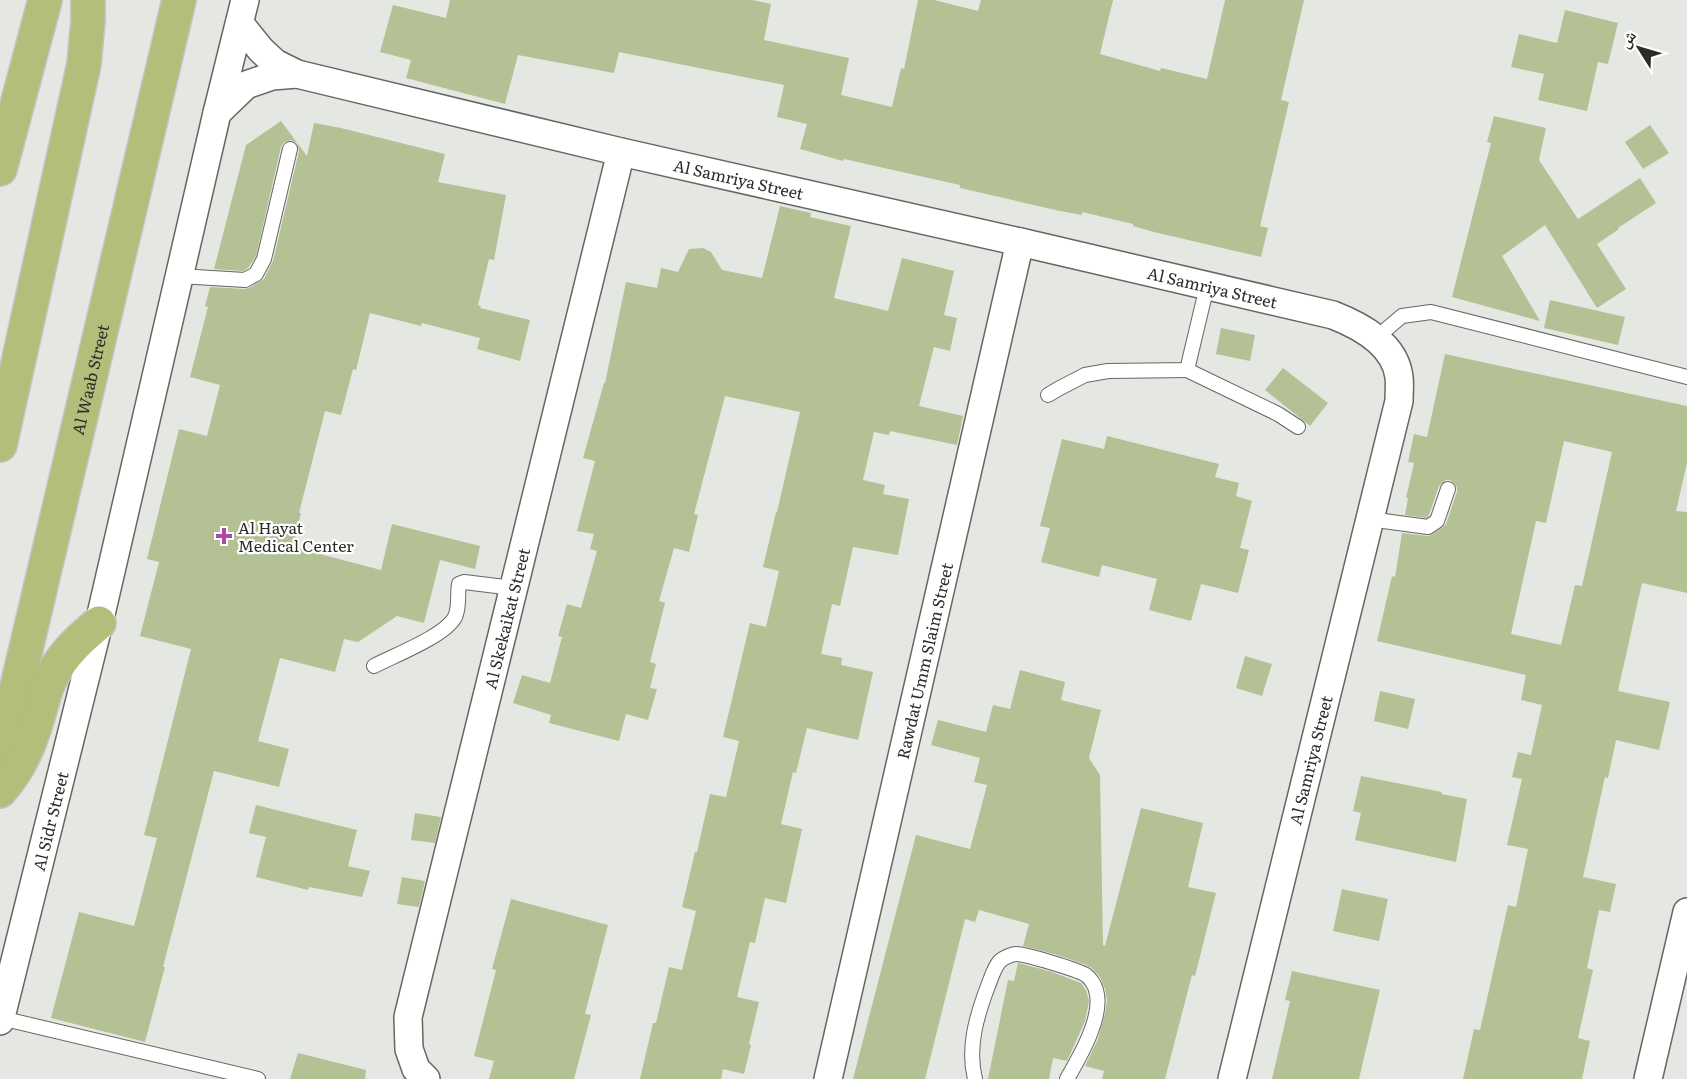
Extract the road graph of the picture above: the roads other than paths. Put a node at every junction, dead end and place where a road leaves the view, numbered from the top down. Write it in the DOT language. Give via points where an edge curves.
graph roads {
  1 [pos="45,0"];
  2 [pos="88,0"];
  3 [pos="179,0"];
  4 [pos="190,0"];
  5 [pos="242,12"];
  6 [pos="168,50"];
  7 [pos="297,74"];
  8 [pos="217,113"];
  9 [pos="290,149"];
  10 [pos="621,152"];
  11 [pos="0,169"];
  12 [pos="1020,242"];
  13 [pos="179,276"];
  14 [pos="1207,286"];
  15 [pos="1376,338"];
  16 [pos="1186,370"];
  17 [pos="1687,377"];
  18 [pos="1048,395"];
  19 [pos="1298,427"];
  20 [pos="0,445"];
  21 [pos="1448,489"];
  22 [pos="1370,519"];
  23 [pos="513,588"];
  24 [pos="99,623"];
  25 [pos="374,666"];
  26 [pos="0,759"];
  27 [pos="0,791"];
  28 [pos="1687,912"];
  29 [pos="0,1019"];
  30 [pos="419,1076"];
  31 [pos="258,1079"];
  32 [pos="828,1079"];
  33 [pos="975,1079"];
  34 [pos="1067,1079"];
  35 [pos="1232,1079"];
  36 [pos="1648,1079"];
  1 -- 11 [label="main road"];
  2 -- 20 [label="main road" via="84,64"];
  3 -- 6 [label="main road, Al Waab Street"];
  4 -- 6 [label="main road"];
  5 -- 7 [label="street, Al Samriya Street" via="261,50 275,63"];
  5 -- 8 [label="street"];
  6 -- 26 [label="main road, Al Waab Street"];
  7 -- 8 [label="street, Al Samriya Street" via="272,76 246,86"];
  7 -- 10 [label="street, Al Samriya Street"];
  8 -- 13 [label="street"];
  9 -- 13 [label="lane" via="264,259 256,274 244,280"];
  10 -- 12 [label="street, Al Samriya Street"];
  10 -- 23 [label="street, Al Skekaikat Street"];
  12 -- 14 [label="street, Al Samriya Street"];
  12 -- 32 [label="street, Rawdat Umm Slaim Street"];
  13 -- 24 [label="street"];
  14 -- 15 [label="street, Al Samriya Street" via="1333,315"];
  14 -- 16 [label="lane"];
  15 -- 17 [label="lane" via="1402,316 1431,312"];
  15 -- 22 [label="street, Al Samriya Street" via="1392,356 1399,376 1399,401"];
  16 -- 18 [label="lane" via="1085,375"];
  16 -- 19 [label="lane"];
  21 -- 22 [label="lane" via="1437,521 1428,528"];
  22 -- 35 [label="street, Al Samriya Street"];
  23 -- 25 [label="lane" via="459,584 459,606 448,627"];
  23 -- 30 [label="street, Al Skekaikat Street" via="408,1017 409,1049"];
  24 -- 27 [label="main road" via="77,640 60,662 47,686 21,760"];
  24 -- 29 [label="street, Al Sidr Street"];
  28 -- 36 [label="street"];
  29 -- 31 [label="lane"];
  33 -- 34 [label="lane" via="974,1028 981,1005 1000,961 1015,954 1081,973 1096,988 1098,1005 1088,1040"];
}
